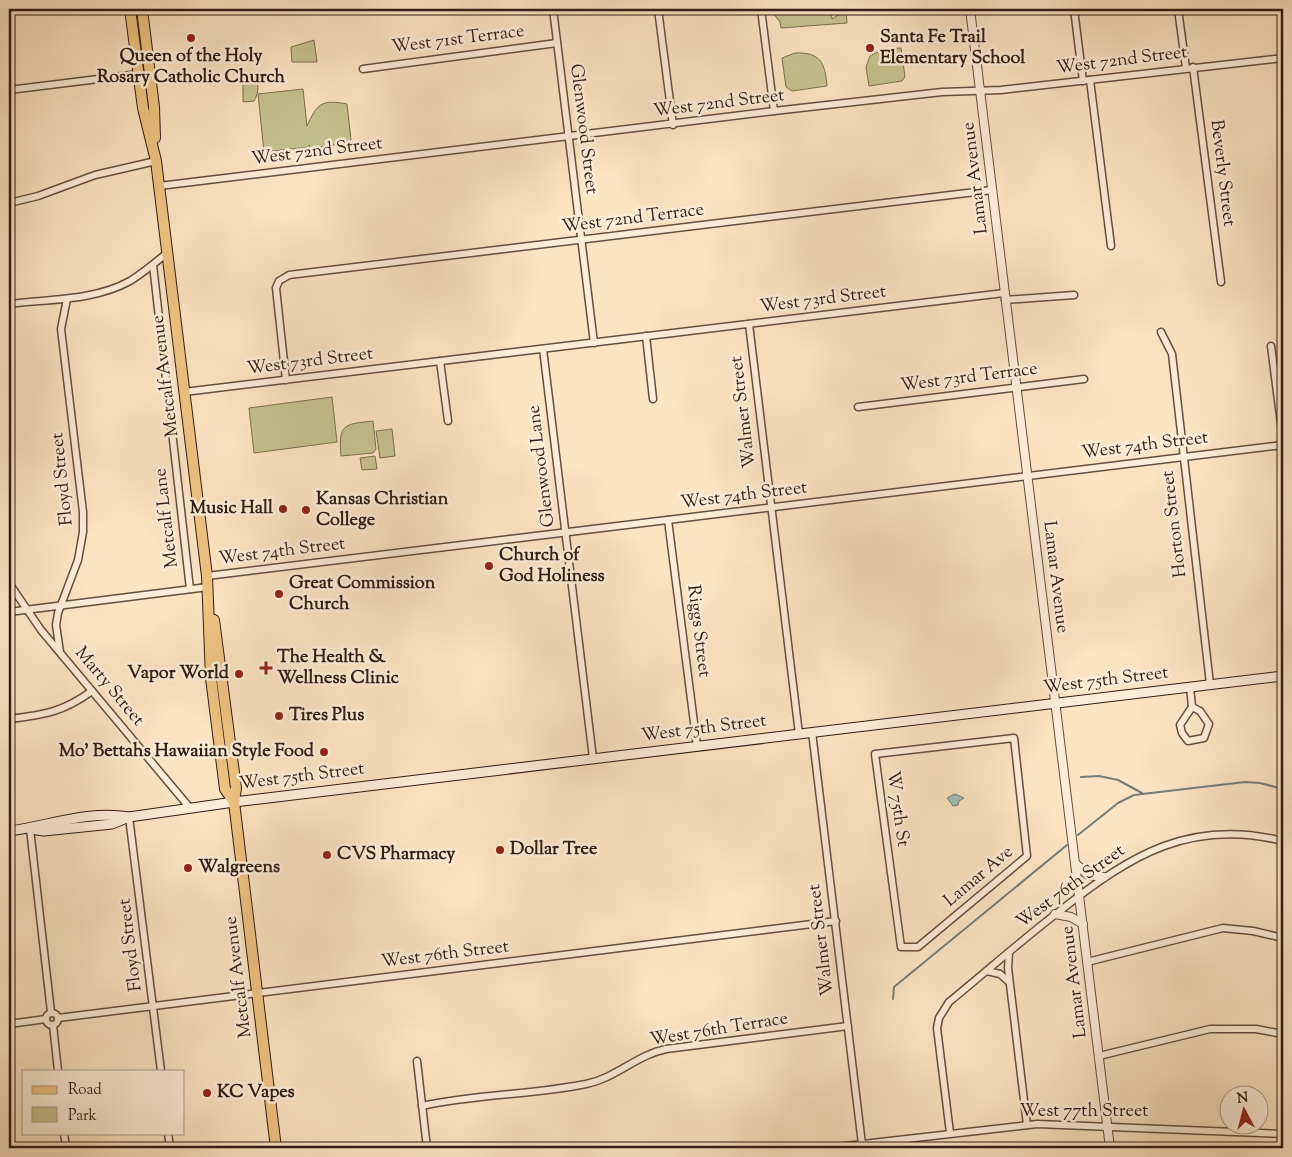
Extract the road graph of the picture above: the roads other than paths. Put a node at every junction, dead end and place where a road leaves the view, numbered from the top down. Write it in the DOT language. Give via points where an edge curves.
graph roads {
  1 [pos="130,9"];
  2 [pos="142,9"];
  3 [pos="553,9"];
  4 [pos="658,9"];
  5 [pos="761,9"];
  6 [pos="970,9"];
  7 [pos="1074,9"];
  8 [pos="1178,9"];
  9 [pos="557,43"];
  10 [pos="1283,58"];
  11 [pos="1189,68"];
  12 [pos="363,69"];
  13 [pos="139,74"];
  14 [pos="1082,80"];
  15 [pos="1090,80"];
  16 [pos="9,90"];
  17 [pos="980,92"];
  18 [pos="774,111"];
  19 [pos="673,125"];
  20 [pos="569,137"];
  21 [pos="156,161"];
  22 [pos="159,186"];
  23 [pos="992,190"];
  24 [pos="9,202"];
  25 [pos="582,240"];
  26 [pos="1111,246"];
  27 [pos="167,253"];
  28 [pos="153,265"];
  29 [pos="1221,282"];
  30 [pos="1074,296"];
  31 [pos="1005,297"];
  32 [pos="67,299"];
  33 [pos="9,304"];
  34 [pos="749,324"];
  35 [pos="1161,332"];
  36 [pos="646,336"];
  37 [pos="594,343"];
  38 [pos="1272,346"];
  39 [pos="543,349"];
  40 [pos="440,361"];
  41 [pos="1084,379"];
  42 [pos="286,380"];
  43 [pos="1017,388"];
  44 [pos="184,392"];
  45 [pos="653,399"];
  46 [pos="858,407"];
  47 [pos="448,421"];
  48 [pos="1283,439"];
  49 [pos="1283,445"];
  50 [pos="1183,457"];
  51 [pos="1028,476"];
  52 [pos="770,509"];
  53 [pos="668,520"];
  54 [pos="565,532"];
  55 [pos="207,576"];
  56 [pos="9,583"];
  57 [pos="208,587"];
  58 [pos="190,589"];
  59 [pos="61,605"];
  60 [pos="26,610"];
  61 [pos="9,612"];
  62 [pos="60,652"];
  63 [pos="1283,676"];
  64 [pos="1210,684"];
  65 [pos="1190,687"];
  66 [pos="92,691"];
  67 [pos="1056,703"];
  68 [pos="1192,707"];
  69 [pos="9,719"];
  70 [pos="812,732"];
  71 [pos="798,734"];
  72 [pos="1014,738"];
  73 [pos="697,746"];
  74 [pos="593,758"];
  75 [pos="234,802"];
  76 [pos="190,808"];
  77 [pos="129,817"];
  78 [pos="30,829"];
  79 [pos="9,831"];
  80 [pos="1283,841"];
  81 [pos="1075,863"];
  82 [pos="1104,877"];
  83 [pos="1080,895"];
  84 [pos="1055,914"];
  85 [pos="836,921"];
  86 [pos="1083,924"];
  87 [pos="1283,938"];
  88 [pos="900,947"];
  89 [pos="1009,953"];
  90 [pos="1088,962"];
  91 [pos="987,971"];
  92 [pos="1010,983"];
  93 [pos="257,994"];
  94 [pos="153,1007"];
  95 [pos="51,1012"];
  96 [pos="58,1018"];
  97 [pos="46,1019"];
  98 [pos="9,1024"];
  99 [pos="53,1025"];
  100 [pos="848,1026"];
  101 [pos="1283,1034"];
  102 [pos="1099,1056"];
  103 [pos="417,1060"];
  104 [pos="58,1070"];
  105 [pos="161,1070"];
  106 [pos="422,1106"];
  107 [pos="1027,1125"];
  108 [pos="1107,1125"];
  109 [pos="950,1133"];
  110 [pos="64,1134"];
  111 [pos="168,1134"];
  112 [pos="1282,1136"];
  113 [pos="862,1144"];
  114 [pos="66,1148"];
  115 [pos="170,1148"];
  116 [pos="276,1148"];
  117 [pos="427,1148"];
  118 [pos="828,1148"];
  119 [pos="1110,1148"];
  1 -- 13 [label="main road, Metcalf Avenue"];
  2 -- 21 [label="main road, Metcalf Avenue" via="154,107"];
  3 -- 9 [label="street, Glenwood Street"];
  4 -- 19 [label="street"];
  5 -- 18 [label="street"];
  6 -- 17 [label="street, Lamar Avenue"];
  7 -- 14 [label="street"];
  8 -- 11 [label="street, Beverly Street"];
  9 -- 12 [label="street, West 71st Terrace"];
  9 -- 20 [label="street, Glenwood Street"];
  10 -- 11 [label="street, West 72nd Street"];
  11 -- 15 [label="street, West 72nd Street"];
  11 -- 29 [label="street, Beverly Street"];
  13 -- 16 [label="street"];
  13 -- 21 [label="main road, Metcalf Avenue" via="143,108"];
  14 -- 15 [label="street, West 72nd Street"];
  14 -- 17 [label="street, West 72nd Street"];
  15 -- 26 [label="street"];
  17 -- 18 [label="street, West 72nd Street" via="942,92"];
  17 -- 23 [label="street, Lamar Avenue"];
  18 -- 19 [label="street, West 72nd Street"];
  19 -- 20 [label="street, West 72nd Street"];
  20 -- 22 [label="street, West 72nd Street"];
  20 -- 25 [label="street, Glenwood Street"];
  21 -- 22 [label="main road, Metcalf Avenue"];
  21 -- 24 [label="street" via="95,175 38,196"];
  22 -- 27 [label="main road, Metcalf Avenue"];
  23 -- 25 [label="street, West 72nd Terrace"];
  23 -- 31 [label="street, Lamar Avenue"];
  25 -- 37 [label="street, Glenwood Street"];
  25 -- 42 [label="street, West 72nd Terrace" via="289,275 279,281 276,293"];
  27 -- 28 [label="street"];
  27 -- 44 [label="main road, Metcalf Avenue"];
  28 -- 32 [label="street" via="118,286"];
  28 -- 58 [label="street, Metcalf Lane"];
  30 -- 31 [label="street, West 73rd Street"];
  31 -- 34 [label="street, West 73rd Street"];
  31 -- 43 [label="street, Lamar Avenue"];
  32 -- 33 [label="street"];
  32 -- 59 [label="street, Floyd Street" via="61,329 83,532 78,560"];
  34 -- 36 [label="street, West 73rd Street"];
  34 -- 52 [label="street, Walmer Street"];
  35 -- 50 [label="street, Horton Street" via="1172,354"];
  36 -- 37 [label="street, West 73rd Street"];
  36 -- 45 [label="street"];
  37 -- 39 [label="street, West 73rd Street"];
  38 -- 48 [label="street"];
  39 -- 40 [label="street, West 73rd Street"];
  39 -- 54 [label="street, Glenwood Lane"];
  40 -- 42 [label="street, West 73rd Street"];
  40 -- 47 [label="street"];
  41 -- 43 [label="street, West 73rd Terrace"];
  42 -- 44 [label="street, West 73rd Street"];
  43 -- 46 [label="street, West 73rd Terrace"];
  43 -- 51 [label="street, Lamar Avenue"];
  44 -- 55 [label="main road, Metcalf Avenue"];
  49 -- 50 [label="street, West 74th Street"];
  50 -- 51 [label="street, West 74th Street"];
  50 -- 64 [label="street, Horton Street"];
  51 -- 52 [label="street, West 74th Street"];
  51 -- 67 [label="street, Lamar Avenue"];
  52 -- 53 [label="street, West 74th Street"];
  52 -- 71 [label="street, Walmer Street"];
  53 -- 54 [label="street, West 74th Street"];
  53 -- 73 [label="street, Riggs Street"];
  54 -- 55 [label="street, West 74th Street"];
  54 -- 74 [label="street, Glenwood Lane"];
  55 -- 57 [label="main road, Metcalf Avenue"];
  56 -- 60 [label="street, Marty Street"];
  57 -- 58 [label="street, West 74th Street"];
  57 -- 75 [label="main road, Metcalf Avenue" via="225,695 236,788"];
  58 -- 59 [label="street, West 74th Street"];
  59 -- 60 [label="street, West 74th Street"];
  59 -- 62 [label="street, Floyd Street" via="56,625"];
  60 -- 61 [label="street, West 74th Street"];
  60 -- 62 [label="street, Marty Street"];
  62 -- 66 [label="street, Marty Street"];
  63 -- 64 [label="main road, West 75th Street"];
  64 -- 65 [label="main road, West 75th Street"];
  65 -- 67 [label="main road, West 75th Street"];
  65 -- 68 [label="street"];
  66 -- 69 [label="street" via="54,712"];
  66 -- 76 [label="street, Marty Street"];
  67 -- 70 [label="main road, West 75th Street"];
  67 -- 81 [label="street, Lamar Avenue"];
  68 -- 68 [label="street" via="1180,725 1188,740 1196,741 1204,738 1208,724 1200,711"];
  70 -- 71 [label="main road, West 75th Street"];
  70 -- 85 [label="street, Walmer Street"];
  71 -- 73 [label="main road, West 75th Street"];
  72 -- 88 [label="street, Lamar Ave" via="1027,856 918,947"];
  72 -- 88 [label="street, W 75th St" via="875,754"];
  73 -- 74 [label="main road, West 75th Street"];
  74 -- 75 [label="main road, West 75th Street"];
  75 -- 76 [label="main road, West 75th Street"];
  75 -- 93 [label="main road, Metcalf Avenue"];
  76 -- 77 [label="main road, West 75th Street"];
  77 -- 78 [label="main road, West 75th Street" via="112,824 44,831"];
  77 -- 94 [label="street, Floyd Street"];
  78 -- 79 [label="main road, West 75th Street"];
  78 -- 95 [label="street"];
  80 -- 82 [label="street, West 76th Street" via="1230,834 1192,838 1143,854"];
  81 -- 82 [label="street" via="1088,875"];
  81 -- 83 [label="street, Lamar Avenue"];
  82 -- 83 [label="street, West 76th Street"];
  83 -- 84 [label="street, West 76th Street"];
  83 -- 86 [label="street, Lamar Avenue"];
  84 -- 86 [label="street" via="1071,917"];
  84 -- 89 [label="street, West 76th Street"];
  85 -- 93 [label="street, West 76th Street"];
  85 -- 100 [label="street, Walmer Street"];
  86 -- 90 [label="street, Lamar Avenue"];
  87 -- 90 [label="street" via="1223,928"];
  89 -- 91 [label="street, West 76th Street"];
  89 -- 92 [label="street"];
  90 -- 102 [label="street, Lamar Avenue"];
  91 -- 92 [label="street" via="1000,974"];
  91 -- 109 [label="street, West 76th Street" via="949,1002 938,1024"];
  92 -- 107 [label="street"];
  93 -- 94 [label="street, West 76th Street"];
  93 -- 116 [label="main road, Metcalf Avenue"];
  94 -- 96 [label="street, West 76th Street"];
  94 -- 105 [label="street, Floyd Street"];
  95 -- 96 [label="street"];
  95 -- 97 [label="street"];
  96 -- 99 [label="street"];
  97 -- 98 [label="street"];
  97 -- 99 [label="street"];
  99 -- 104 [label="street"];
  100 -- 106 [label="street, West 76th Terrace" via="666,1049 642,1057 613,1075 585,1084"];
  100 -- 113 [label="street, Walmer Street"];
  101 -- 102 [label="street" via="1256,1029 1210,1029"];
  102 -- 108 [label="street, Lamar Avenue"];
  103 -- 106 [label="street"];
  106 -- 117 [label="street"];
  107 -- 108 [label="street, West 77th Street"];
  107 -- 109 [label="street, West 77th Street"];
  108 -- 112 [label="street, West 77th Street"];
  108 -- 119 [label="street, Lamar Avenue"];
  109 -- 113 [label="street, West 77th Street"];
  110 -- 114 [label="street"];
  111 -- 115 [label="street"];
  113 -- 118 [label="street, West 77th Street"];
}
